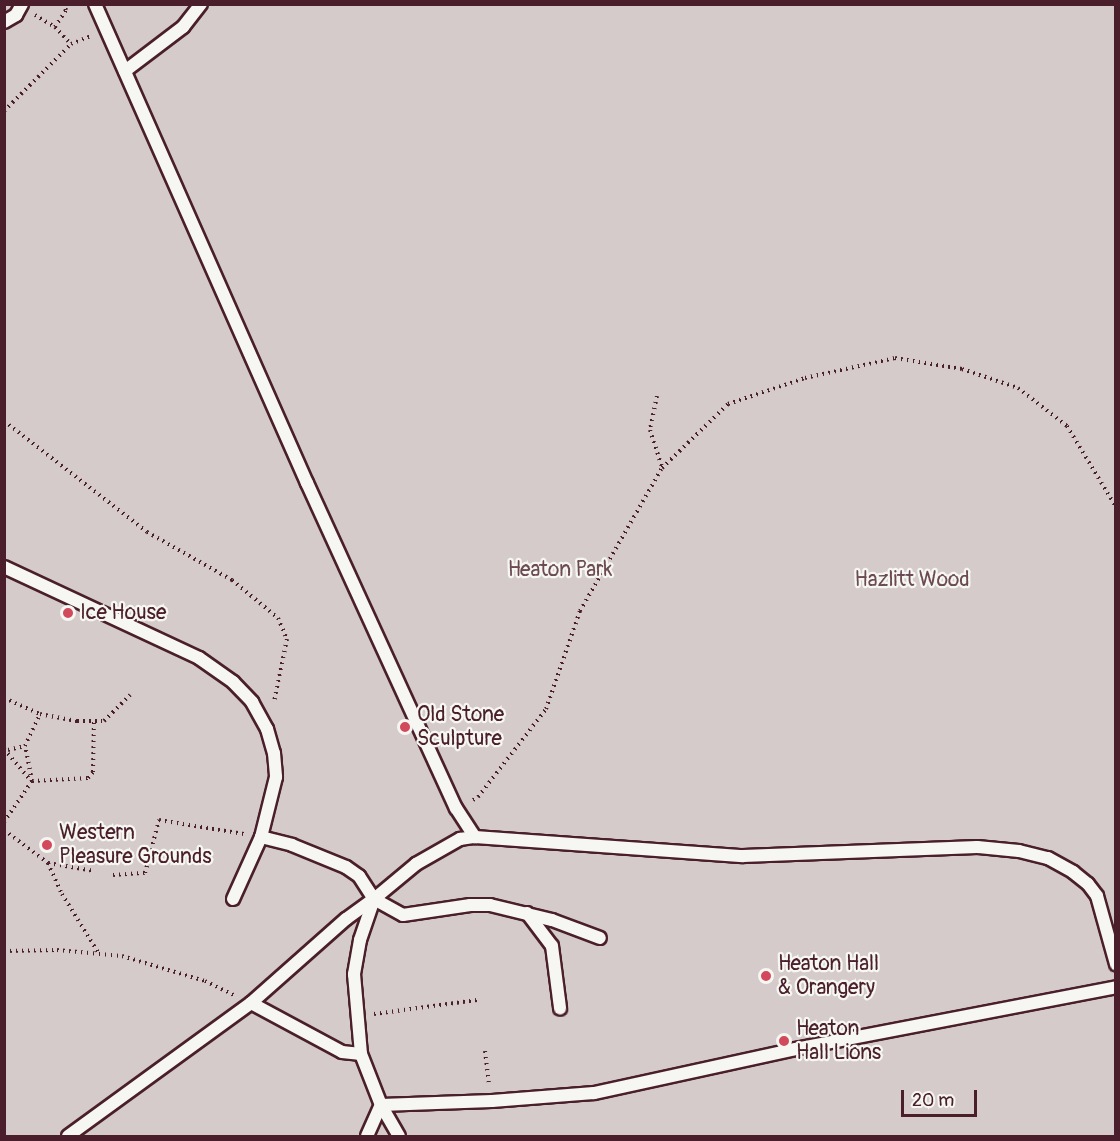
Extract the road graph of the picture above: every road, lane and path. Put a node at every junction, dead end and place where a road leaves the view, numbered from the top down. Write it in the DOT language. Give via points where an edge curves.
graph roads {
  1 [pos="64,4"];
  2 [pos="95,4"];
  3 [pos="201,4"];
  4 [pos="21,6"];
  5 [pos="4,22"];
  6 [pos="55,27"];
  7 [pos="106,29"];
  8 [pos="71,44"];
  9 [pos="124,72"];
  10 [pos="4,111"];
  11 [pos="657,396"];
  12 [pos="4,421"];
  13 [pos="662,468"];
  14 [pos="1116,507"];
  15 [pos="4,567"];
  16 [pos="130,695"];
  17 [pos="4,698"];
  18 [pos="40,714"];
  19 [pos="94,721"];
  20 [pos="267,729"];
  21 [pos="25,746"];
  22 [pos="6,749"];
  23 [pos="32,781"];
  24 [pos="456,808"];
  25 [pos="4,822"];
  26 [pos="4,830"];
  27 [pos="261,837"];
  28 [pos="475,837"];
  29 [pos="48,863"];
  30 [pos="94,871"];
  31 [pos="113,875"];
  32 [pos="233,899"];
  33 [pos="374,900"];
  34 [pos="527,913"];
  35 [pos="600,938"];
  36 [pos="4,951"];
  37 [pos="99,954"];
  38 [pos="1116,964"];
  39 [pos="1116,987"];
  40 [pos="477,1000"];
  41 [pos="251,1004"];
  42 [pos="560,1008"];
  43 [pos="375,1014"];
  44 [pos="485,1051"];
  45 [pos="361,1054"];
  46 [pos="487,1068"];
  47 [pos="381,1104"];
  48 [pos="68,1137"];
  49 [pos="367,1137"];
  50 [pos="399,1137"];
  1 -- 6 [label="path" via="66,10"];
  2 -- 7 [label="lane"];
  3 -- 9 [label="lane" via="183,27"];
  4 -- 5 [label="lane" via="16,15"];
  4 -- 6 [label="path"];
  6 -- 8 [label="path"];
  7 -- 8 [label="path"];
  7 -- 9 [label="lane"];
  8 -- 10 [label="path"];
  9 -- 24 [label="lane"];
  11 -- 13 [label="path" via="650,430"];
  12 -- 20 [label="path" via="147,532 232,580 278,618 287,639"];
  13 -- 14 [label="path" via="728,405 805,378 895,358 962,369 1018,388 1067,426"];
  13 -- 24 [label="path" via="579,611 546,709 478,797"];
  15 -- 20 [label="lane" via="199,658 233,682 252,702"];
  16 -- 19 [label="path" via="104,721"];
  17 -- 18 [label="path"];
  18 -- 19 [label="path"];
  18 -- 21 [label="path"];
  19 -- 23 [label="path" via="93,772 88,778"];
  20 -- 27 [label="lane" via="276,777"];
  21 -- 22 [label="path"];
  21 -- 23 [label="path"];
  22 -- 23 [label="path"];
  23 -- 25 [label="path"];
  24 -- 28 [label="lane"];
  26 -- 29 [label="path"];
  27 -- 31 [label="path" via="159,820 145,873"];
  27 -- 32 [label="lane"];
  27 -- 33 [label="lane" via="345,867 359,876"];
  28 -- 33 [label="lane" via="446,844"];
  28 -- 38 [label="lane" via="743,856 977,847 1019,851 1048,858 1088,884 1097,896"];
  29 -- 30 [label="path"];
  29 -- 37 [label="path"];
  33 -- 34 [label="lane" via="403,915 470,905"];
  33 -- 41 [label="lane" via="346,919"];
  33 -- 45 [label="lane" via="360,940 354,974"];
  34 -- 35 [label="lane"];
  34 -- 42 [label="lane" via="552,946"];
  36 -- 37 [label="path"];
  37 -- 41 [label="path" via="122,956 205,981"];
  39 -- 47 [label="lane" via="795,1049 594,1093"];
  40 -- 43 [label="path"];
  41 -- 45 [label="lane" via="342,1052"];
  41 -- 48 [label="lane"];
  44 -- 46 [label="path"];
  45 -- 47 [label="lane"];
  47 -- 49 [label="lane"];
  47 -- 50 [label="lane"];
}
